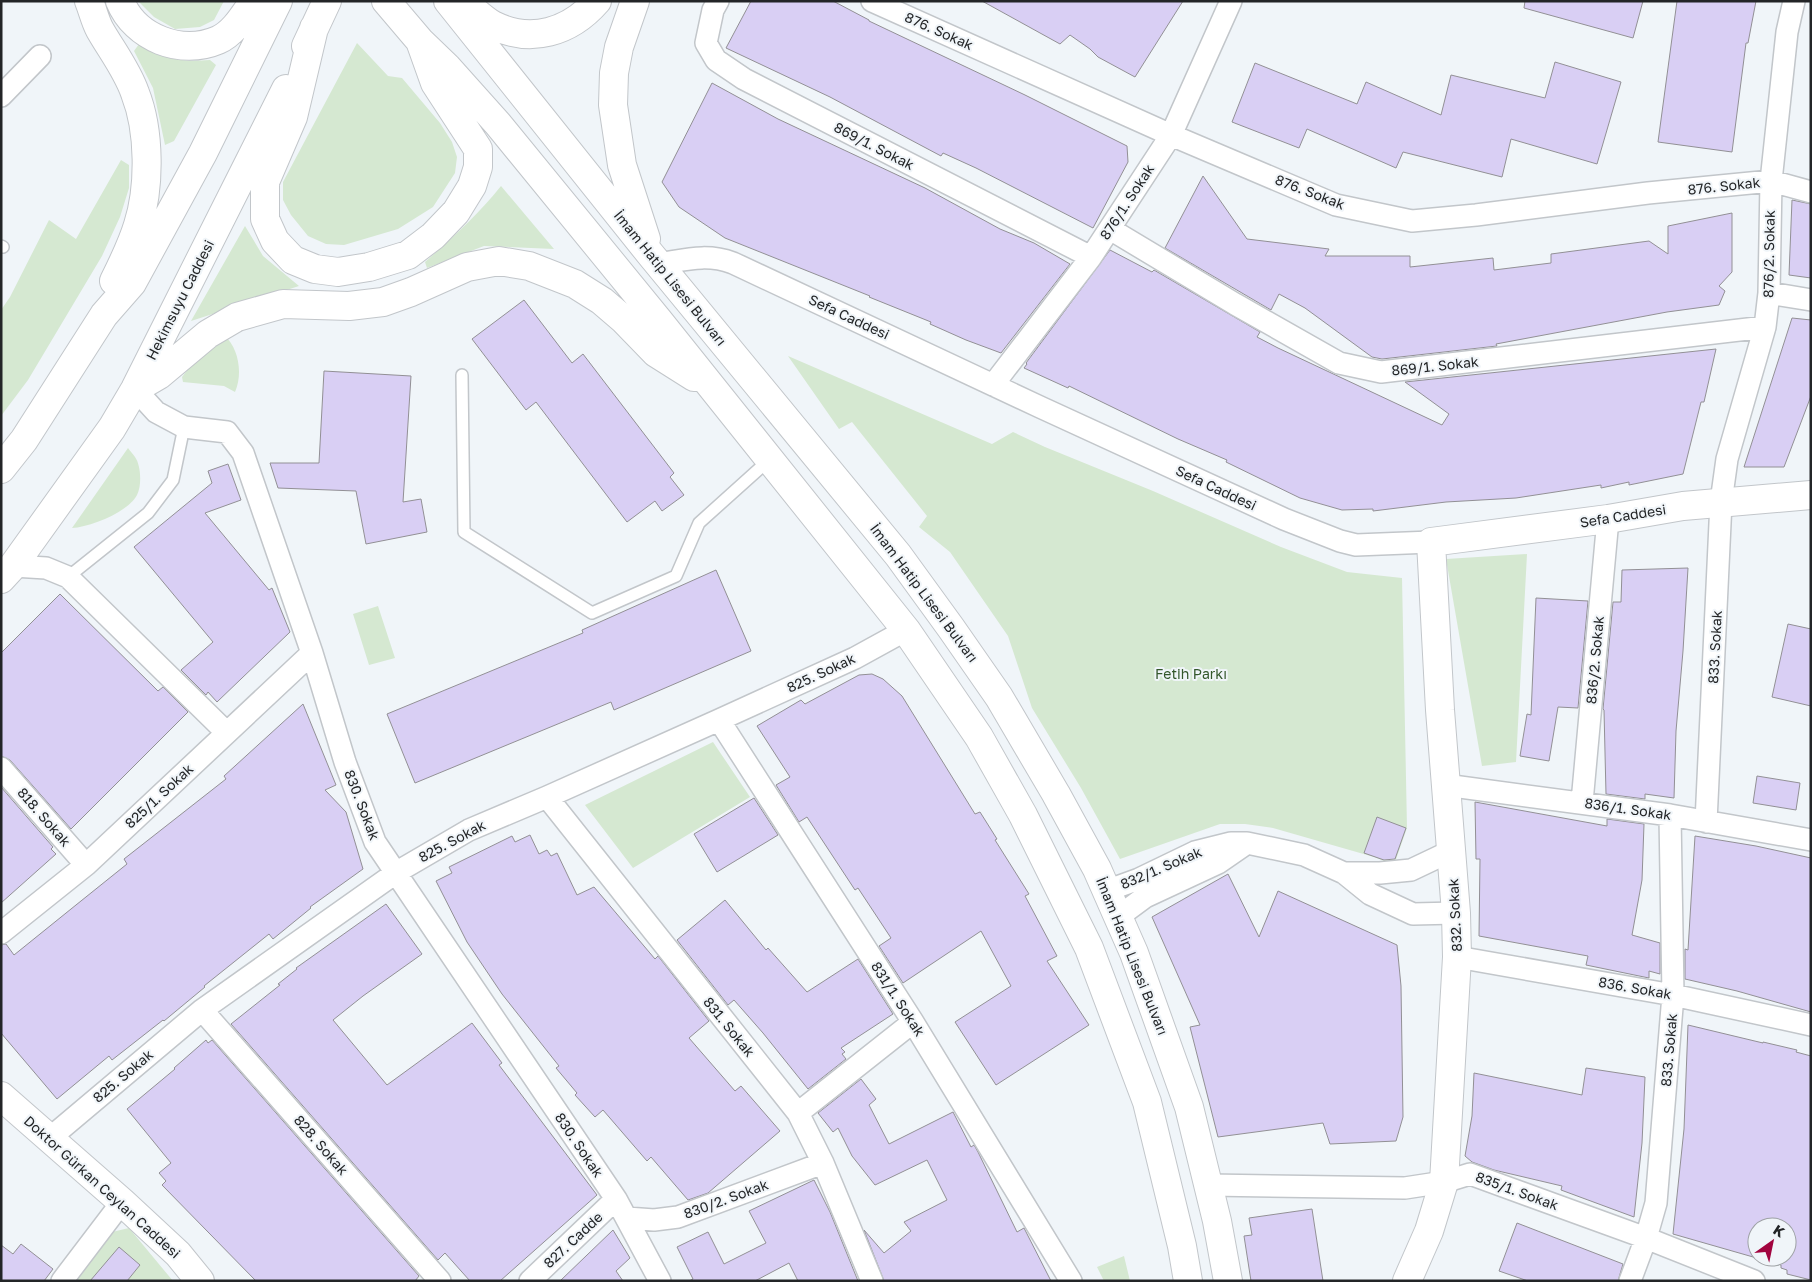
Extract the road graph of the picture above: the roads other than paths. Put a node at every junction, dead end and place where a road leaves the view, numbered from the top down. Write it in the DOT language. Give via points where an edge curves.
graph roads {
  1 [pos="89,1"];
  2 [pos="120,1"];
  3 [pos="254,1"];
  4 [pos="278,1"];
  5 [pos="328,1"];
  6 [pos="386,1"];
  7 [pos="448,1"];
  8 [pos="463,1"];
  9 [pos="597,1"];
  10 [pos="636,1"];
  11 [pos="718,1"];
  12 [pos="872,1"];
  13 [pos="1231,1"];
  14 [pos="1794,1"];
  15 [pos="314,28"];
  16 [pos="420,41"];
  17 [pos="40,56"];
  18 [pos="1,96"];
  19 [pos="1171,134"];
  20 [pos="1771,181"];
  21 [pos="1811,192"];
  22 [pos="1110,228"];
  23 [pos="1091,257"];
  24 [pos="654,260"];
  25 [pos="1769,294"];
  26 [pos="1811,300"];
  27 [pos="104,315"];
  28 [pos="1766,327"];
  29 [pos="462,375"];
  30 [pos="993,385"];
  31 [pos="712,389"];
  32 [pos="135,390"];
  33 [pos="184,427"];
  34 [pos="769,460"];
  35 [pos="1,469"];
  36 [pos="1811,495"];
  37 [pos="1722,502"];
  38 [pos="1608,519"];
  39 [pos="1431,542"];
  40 [pos="7,572"];
  41 [pos="68,577"];
  42 [pos="906,630"];
  43 [pos="312,653"];
  44 [pos="719,720"];
  45 [pos="226,732"];
  46 [pos="1,768"];
  47 [pos="1445,785"];
  48 [pos="547,797"];
  49 [pos="1582,802"];
  50 [pos="1670,815"];
  51 [pos="1706,822"];
  52 [pos="1811,840"];
  53 [pos="1247,843"];
  54 [pos="1451,851"];
  55 [pos="86,865"];
  56 [pos="397,872"];
  57 [pos="1344,873"];
  58 [pos="1106,891"];
  59 [pos="1456,914"];
  60 [pos="1118,917"];
  61 [pos="1,933"];
  62 [pos="1089,948"];
  63 [pos="1457,957"];
  64 [pos="1673,995"];
  65 [pos="202,1010"];
  66 [pos="913,1022"];
  67 [pos="1811,1025"];
  68 [pos="1,1096"];
  69 [pos="798,1113"];
  70 [pos="50,1138"];
  71 [pos="823,1163"];
  72 [pos="1444,1182"];
  73 [pos="1209,1185"];
  74 [pos="616,1199"];
  75 [pos="122,1202"];
  76 [pos="627,1218"];
  77 [pos="1646,1238"];
  78 [pos="62,1281"];
  79 [pos="200,1281"];
  80 [pos="440,1281"];
  81 [pos="530,1281"];
  82 [pos="660,1281"];
  83 [pos="872,1281"];
  84 [pos="1071,1281"];
  85 [pos="1188,1281"];
  86 [pos="1228,1281"];
  87 [pos="1407,1281"];
  88 [pos="1630,1281"];
  89 [pos="1754,1281"];
  1 -- 27 [label="main road" via="100,29 136,94 146,151 145,196 138,225"];
  2 -- 3 [label="main road" via="137,27 161,42 182,46 218,40 234,29"];
  4 -- 27 [label="main road" via="203,153 132,283"];
  5 -- 15 [label="main road, Hekimsuyu Caddesi"];
  6 -- 16 [label="main road"];
  7 -- 24 [label="main road, İmam Hatip Lisesi Bulvarı"];
  8 -- 9 [label="main road" via="492,24 515,33 534,35 566,27 588,12"];
  10 -- 24 [label="main road" via="619,47 613,105 622,166"];
  11 -- 23 [label="street, 869/1. Sokak" via="706,43 716,60 744,79"];
  12 -- 19 [label="street, 876. Sokak"];
  13 -- 19 [label="street, 876/1. Sokak"];
  14 -- 20 [label="street, 876/2. Sokak"];
  15 -- 16 [label="main road" via="292,117 265,182 265,219 275,241 293,260 315,269 338,272 369,267 408,254 433,236 456,212 472,186 478,167 478,149 435,83"];
  15 -- 32 [label="main road, Hekimsuyu Caddesi"];
  16 -- 31 [label="main road" via="498,124"];
  17 -- 18 [label="street"];
  19 -- 20 [label="street, 876. Sokak" via="1336,205 1412,221"];
  19 -- 22 [label="street, 876/1. Sokak"];
  20 -- 21 [label="street, 876. Sokak"];
  20 -- 25 [label="street, 876/2. Sokak"];
  22 -- 23 [label="street, 876/1. Sokak"];
  22 -- 28 [label="street, 869/1. Sokak" via="1339,363 1381,372"];
  23 -- 30 [label="street, 876/1. Sokak"];
  24 -- 30 [label="street, Sefa Caddesi" via="720,258"];
  24 -- 58 [label="main road, İmam Hatip Lisesi Bulvarı" via="898,555 952,628 999,697 1056,794"];
  25 -- 26 [label="street"];
  25 -- 28 [label="street, 876/2. Sokak"];
  27 -- 35 [label="main road" via="24,440"];
  28 -- 37 [label="street, 876/2. Sokak" via="1727,459"];
  29 -- 34 [label="lane" via="464,532 592,613 676,576 699,523"];
  30 -- 39 [label="street, Sefa Caddesi" via="1284,519 1340,541 1356,545"];
  31 -- 32 [label="main road" via="656,353 616,313 575,284 529,266 499,261 467,267 383,302 349,306 283,304 237,317 208,334 159,375"];
  31 -- 34 [label="main road"];
  32 -- 33 [label="street, 830. Sokak" via="156,412"];
  32 -- 40 [label="main road, Hekimsuyu Caddesi" via="112,428"];
  33 -- 41 [label="lane" via="173,480 148,513"];
  33 -- 43 [label="street, 830. Sokak" via="227,432 243,453"];
  34 -- 42 [label="main road"];
  36 -- 37 [label="main road, Sefa Caddesi"];
  37 -- 38 [label="main road, Sefa Caddesi"];
  37 -- 51 [label="street, 833. Sokak"];
  38 -- 39 [label="main road, Sefa Caddesi"];
  38 -- 49 [label="street, 836/2. Sokak"];
  39 -- 47 [label="main road, 832. Sokak"];
  40 -- 41 [label="street" via="46,568"];
  41 -- 45 [label="street"];
  42 -- 44 [label="street, 825. Sokak" via="856,658"];
  42 -- 62 [label="main road" via="979,737 1023,815"];
  43 -- 45 [label="street, 825/1. Sokak"];
  43 -- 56 [label="street, 830. Sokak" via="345,762 375,842"];
  44 -- 48 [label="street, 825. Sokak"];
  44 -- 66 [label="street, 831/1. Sokak"];
  45 -- 55 [label="street, 825/1. Sokak"];
  46 -- 55 [label="street, 818. Sokak"];
  47 -- 49 [label="street, 836/1. Sokak"];
  47 -- 54 [label="main road, 832. Sokak"];
  48 -- 56 [label="street, 825. Sokak" via="469,830"];
  48 -- 69 [label="street, 831. Sokak"];
  49 -- 50 [label="street, 836/1. Sokak"];
  50 -- 51 [label="street, 836/1. Sokak"];
  50 -- 64 [label="street, 833. Sokak"];
  51 -- 52 [label="street, 836/1. Sokak"];
  53 -- 57 [label="street, 832/1. Sokak" via="1304,855"];
  53 -- 58 [label="street, 832/1. Sokak" via="1231,843 1195,852"];
  53 -- 60 [label="street, 832/1. Sokak" via="1218,863 1145,898"];
  54 -- 57 [label="street, 832/1. Sokak" via="1411,870"];
  54 -- 59 [label="main road, 832. Sokak"];
  55 -- 61 [label="street, 825/1. Sokak"];
  56 -- 65 [label="street, 825. Sokak"];
  56 -- 74 [label="street, 830. Sokak"];
  57 -- 59 [label="street, 832/1. Sokak" via="1370,894 1413,914"];
  58 -- 60 [label="main road, İmam Hatip Lisesi Bulvarı"];
  59 -- 63 [label="main road, 832. Sokak"];
  60 -- 62 [label="main road"];
  60 -- 73 [label="main road, İmam Hatip Lisesi Bulvarı" via="1189,1107"];
  62 -- 85 [label="main road" via="1147,1102"];
  63 -- 64 [label="street, 836. Sokak"];
  63 -- 72 [label="main road, 832. Sokak"];
  64 -- 67 [label="street, 836. Sokak"];
  64 -- 77 [label="street, 833. Sokak" via="1656,1203"];
  65 -- 70 [label="street, 825. Sokak"];
  65 -- 80 [label="street, 828. Sokak"];
  66 -- 69 [label="street"];
  66 -- 84 [label="street, 831/1. Sokak"];
  68 -- 70 [label="main road, Doktor Gürkan Ceylan Caddesi"];
  69 -- 71 [label="street, 831. Sokak"];
  70 -- 75 [label="main road, Doktor Gürkan Ceylan Caddesi"];
  71 -- 76 [label="street, 830/2. Sokak" via="678,1217 654,1220"];
  71 -- 83 [label="street, 831. Sokak"];
  72 -- 73 [label="street, 835/1. Sokak" via="1405,1188"];
  72 -- 77 [label="street, 835/1. Sokak" via="1470,1174"];
  72 -- 87 [label="main road, 832. Sokak" via="1430,1231"];
  73 -- 86 [label="main road, İmam Hatip Lisesi Bulvarı"];
  74 -- 76 [label="street, 830. Sokak"];
  74 -- 81 [label="street, 827. Cadde"];
  75 -- 78 [label="street"];
  75 -- 79 [label="main road, Doktor Gürkan Ceylan Caddesi" via="178,1254"];
  76 -- 82 [label="street, 830. Sokak"];
  77 -- 88 [label="street, 833. Sokak"];
  77 -- 89 [label="street, 835/1. Sokak"];
}
